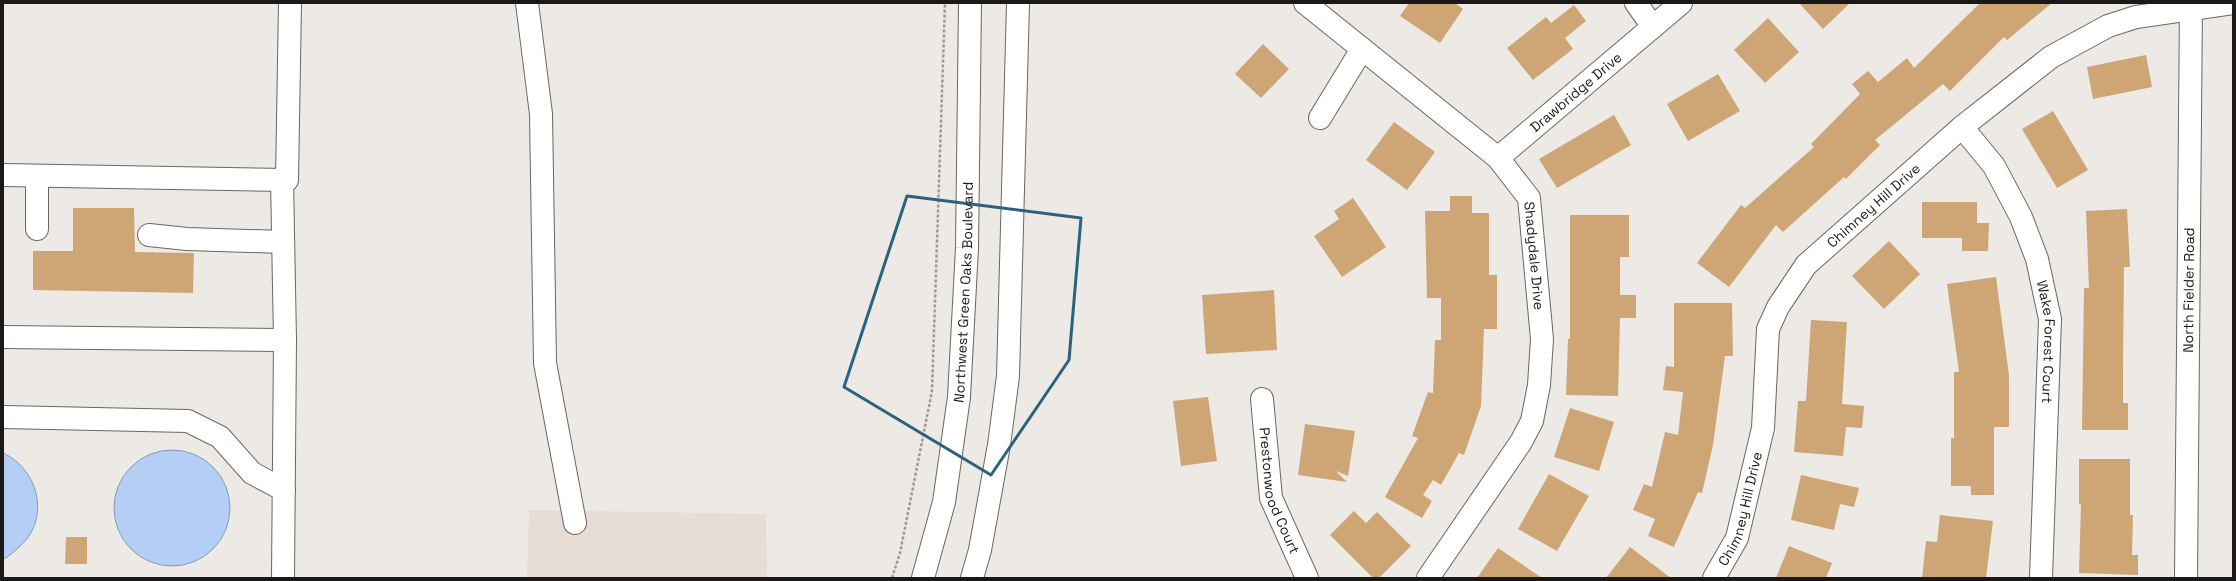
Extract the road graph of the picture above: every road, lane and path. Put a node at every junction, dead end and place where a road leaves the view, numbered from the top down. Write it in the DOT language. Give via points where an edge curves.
graph roads {
  1 [pos="290,3"];
  2 [pos="527,3"];
  3 [pos="945,3"];
  4 [pos="970,3"];
  5 [pos="1018,3"];
  6 [pos="1306,3"];
  7 [pos="1636,3"];
  8 [pos="1681,3"];
  9 [pos="2233,3"];
  10 [pos="2191,6"];
  11 [pos="1653,27"];
  12 [pos="1362,49"];
  13 [pos="1320,118"];
  14 [pos="1962,127"];
  15 [pos="1498,158"];
  16 [pos="3,175"];
  17 [pos="37,176"];
  18 [pos="282,179"];
  19 [pos="37,229"];
  20 [pos="149,235"];
  21 [pos="283,242"];
  22 [pos="3,337"];
  23 [pos="285,340"];
  24 [pos="1262,399"];
  25 [pos="3,417"];
  26 [pos="284,490"];
  27 [pos="575,523"];
  28 [pos="283,578"];
  29 [pos="892,578"];
  30 [pos="923,578"];
  31 [pos="972,578"];
  32 [pos="1307,578"];
  33 [pos="1428,578"];
  34 [pos="1714,578"];
  35 [pos="2040,578"];
  36 [pos="2186,578"];
  1 -- 18 [label="street" via="287,180"];
  2 -- 27 [label="street" via="541,114 545,363"];
  3 -- 29 [label="path" via="932,391 900,553"];
  4 -- 30 [label="street, Northwest Green Oaks Boulevard" via="967,248 960,397 944,502"];
  5 -- 31 [label="street" via="1008,376 983,535"];
  6 -- 12 [label="street, Shadydale Drive"];
  7 -- 11 [label="street"];
  8 -- 11 [label="street, Drawbridge Drive"];
  9 -- 10 [label="street, Chimney Hill Drive"];
  10 -- 14 [label="street, Chimney Hill Drive" via="2136,17 2108,26 2051,57"];
  10 -- 36 [label="street, North Fielder Road"];
  11 -- 15 [label="street, Drawbridge Drive"];
  12 -- 13 [label="street"];
  12 -- 15 [label="street, Shadydale Drive"];
  14 -- 34 [label="street, Chimney Hill Drive" via="1806,265 1778,307 1768,329 1761,436 1737,538"];
  14 -- 35 [label="street, Wake Forest Court" via="1994,166 2021,217 2038,259 2050,320"];
  15 -- 33 [label="street, Shadydale Drive" via="1529,198 1542,339 1539,385 1532,421 1521,442"];
  16 -- 17 [label="street"];
  17 -- 18 [label="street"];
  17 -- 19 [label="street"];
  18 -- 21 [label="street"];
  20 -- 21 [label="street" via="187,239"];
  21 -- 23 [label="street"];
  22 -- 23 [label="street"];
  23 -- 26 [label="street"];
  24 -- 32 [label="street, Prestonwood Court" via="1271,498"];
  25 -- 26 [label="street" via="188,421 220,437 252,473"];
  26 -- 28 [label="street"];
}
